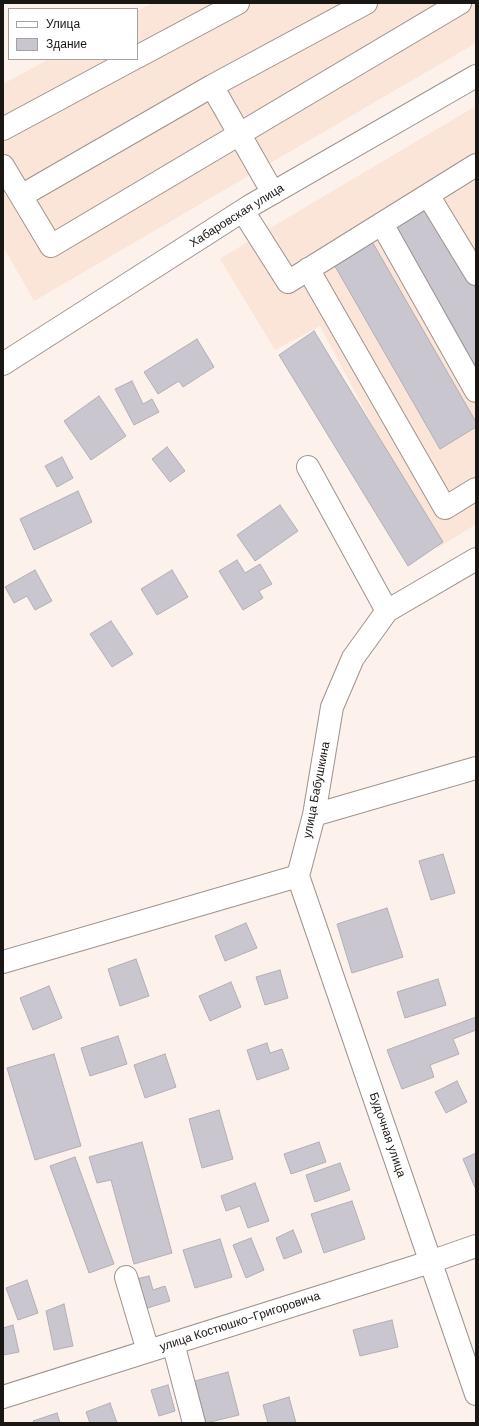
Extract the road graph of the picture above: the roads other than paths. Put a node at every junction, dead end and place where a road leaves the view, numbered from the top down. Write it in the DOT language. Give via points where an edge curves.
graph roads {
  1 [pos="238,3"];
  2 [pos="366,3"];
  3 [pos="460,3"];
  4 [pos="138,56"];
  5 [pos="131,60"];
  6 [pos="476,76"];
  7 [pos="212,86"];
  8 [pos="3,129"];
  9 [pos="241,134"];
  10 [pos="476,165"];
  11 [pos="3,166"];
  12 [pos="273,193"];
  13 [pos="428,195"];
  14 [pos="21,196"];
  15 [pos="243,211"];
  16 [pos="382,224"];
  17 [pos="308,269"];
  18 [pos="476,274"];
  19 [pos="3,364"];
  20 [pos="476,391"];
  21 [pos="308,467"];
  22 [pos="476,489"];
  23 [pos="476,559"];
  24 [pos="387,612"];
  25 [pos="476,768"];
  26 [pos="314,815"];
  27 [pos="298,876"];
  28 [pos="3,962"];
  29 [pos="476,1246"];
  30 [pos="430,1262"];
  31 [pos="126,1277"];
  32 [pos="173,1343"];
  33 [pos="148,1351"];
  34 [pos="476,1394"];
  35 [pos="3,1397"];
  36 [pos="194,1423"];
  1 -- 4 [label="street"];
  2 -- 7 [label="street"];
  3 -- 9 [label="street"];
  5 -- 8 [label="street"];
  6 -- 12 [label="street, Хабаровская улица"];
  7 -- 9 [label="street"];
  7 -- 14 [label="street"];
  9 -- 12 [label="street"];
  9 -- 14 [label="street" via="51,246"];
  10 -- 13 [label="street"];
  11 -- 14 [label="street"];
  12 -- 15 [label="street, Хабаровская улица"];
  13 -- 16 [label="street"];
  13 -- 18 [label="street"];
  15 -- 17 [label="street" via="288,282"];
  15 -- 19 [label="street, Хабаровская улица"];
  16 -- 17 [label="street"];
  16 -- 20 [label="street"];
  17 -- 22 [label="street" via="445,508"];
  21 -- 24 [label="street"];
  23 -- 24 [label="street, улица Бабушкина"];
  24 -- 26 [label="street, улица Бабушкина" via="353,658 332,707"];
  25 -- 26 [label="street"];
  26 -- 27 [label="street, улица Бабушкина"];
  27 -- 28 [label="street"];
  27 -- 30 [label="street, Будочная улица"];
  29 -- 30 [label="street, улица Костюшко-Григоровича"];
  30 -- 32 [label="street, улица Костюшко-Григоровича"];
  30 -- 34 [label="street, Будочная улица"];
  31 -- 33 [label="street"];
  32 -- 33 [label="street, улица Костюшко-Григоровича"];
  32 -- 36 [label="street"];
  33 -- 35 [label="street, улица Костюшко-Григоровича"];
}
